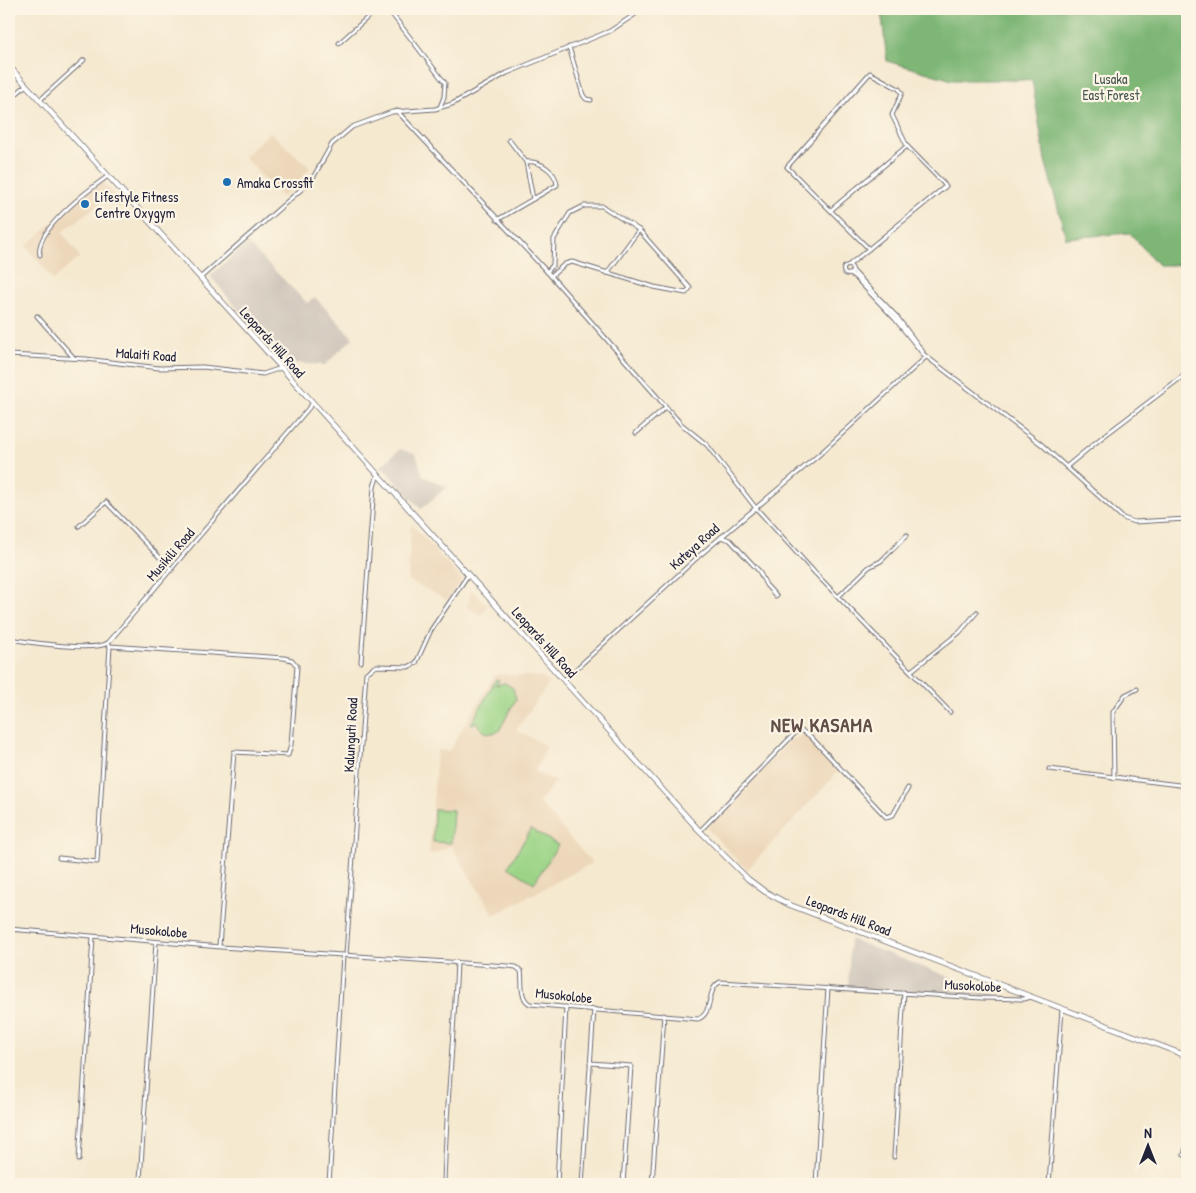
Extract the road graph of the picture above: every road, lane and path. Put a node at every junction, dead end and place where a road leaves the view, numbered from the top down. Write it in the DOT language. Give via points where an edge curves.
graph roads {
  1 [pos="377,9"];
  2 [pos="388,9"];
  3 [pos="643,9"];
  4 [pos="339,43"];
  5 [pos="569,47"];
  6 [pos="84,60"];
  7 [pos="9,66"];
  8 [pos="26,85"];
  9 [pos="591,100"];
  10 [pos="9,101"];
  11 [pos="39,101"];
  12 [pos="440,108"];
  13 [pos="397,111"];
  14 [pos="509,140"];
  15 [pos="907,146"];
  16 [pos="526,162"];
  17 [pos="108,176"];
  18 [pos="533,199"];
  19 [pos="831,210"];
  20 [pos="498,220"];
  21 [pos="638,230"];
  22 [pos="869,249"];
  23 [pos="40,255"];
  24 [pos="849,265"];
  25 [pos="852,270"];
  26 [pos="547,272"];
  27 [pos="607,273"];
  28 [pos="849,274"];
  29 [pos="551,276"];
  30 [pos="200,278"];
  31 [pos="37,316"];
  32 [pos="9,355"];
  33 [pos="924,355"];
  34 [pos="75,359"];
  35 [pos="281,368"];
  36 [pos="1187,373"];
  37 [pos="313,403"];
  38 [pos="666,407"];
  39 [pos="636,433"];
  40 [pos="1066,467"];
  41 [pos="378,474"];
  42 [pos="755,508"];
  43 [pos="1187,519"];
  44 [pos="79,526"];
  45 [pos="907,535"];
  46 [pos="720,537"];
  47 [pos="172,570"];
  48 [pos="468,575"];
  49 [pos="776,596"];
  50 [pos="839,596"];
  51 [pos="978,612"];
  52 [pos="9,639"];
  53 [pos="109,645"];
  54 [pos="361,662"];
  55 [pos="910,671"];
  56 [pos="564,680"];
  57 [pos="1137,689"];
  58 [pos="950,712"];
  59 [pos="1049,769"];
  60 [pos="1114,778"];
  61 [pos="1187,786"];
  62 [pos="908,788"];
  63 [pos="700,831"];
  64 [pos="58,858"];
  65 [pos="9,929"];
  66 [pos="93,937"];
  67 [pos="156,942"];
  68 [pos="219,946"];
  69 [pos="344,955"];
  70 [pos="458,962"];
  71 [pos="828,988"];
  72 [pos="904,992"];
  73 [pos="1032,997"];
  74 [pos="566,1007"];
  75 [pos="1062,1008"];
  76 [pos="594,1009"];
  77 [pos="664,1015"];
  78 [pos="1187,1056"];
  79 [pos="590,1063"];
  80 [pos="1187,1144"];
  81 [pos="1184,1155"];
  82 [pos="894,1157"];
  83 [pos="79,1160"];
  84 [pos="140,1180"];
  85 [pos="330,1184"];
  86 [pos="444,1184"];
  87 [pos="557,1184"];
  88 [pos="582,1184"];
  89 [pos="623,1184"];
  90 [pos="652,1184"];
  91 [pos="816,1184"];
  92 [pos="1049,1184"];
  1 -- 4 [label="street"];
  2 -- 12 [label="street" via="445,84"];
  3 -- 5 [label="street" via="610,31"];
  5 -- 9 [label="street" via="583,95"];
  5 -- 12 [label="street" via="507,73"];
  6 -- 11 [label="street"];
  7 -- 8 [label="main road, Leopards Hill Road"];
  8 -- 10 [label="street"];
  8 -- 11 [label="main road, Leopards Hill Road"];
  11 -- 17 [label="main road, Leopards Hill Road"];
  12 -- 13 [label="street"];
  13 -- 20 [label="street"];
  13 -- 30 [label="street" via="359,124 341,135 328,149 305,186"];
  14 -- 16 [label="street"];
  15 -- 19 [label="street"];
  15 -- 19 [label="street" via="892,115 902,93 900,89 870,73 787,167"];
  15 -- 22 [label="street" via="946,186"];
  16 -- 18 [label="street"];
  16 -- 18 [label="street" via="536,162 545,168 557,183"];
  17 -- 23 [label="street" via="55,222 40,242"];
  17 -- 30 [label="main road, Leopards Hill Road"];
  18 -- 20 [label="street"];
  19 -- 22 [label="street"];
  20 -- 26 [label="street"];
  21 -- 26 [label="street" via="605,207 578,207 570,213 556,236 553,265"];
  21 -- 27 [label="street"];
  21 -- 27 [label="street" via="679,274 689,291 654,287"];
  22 -- 24 [label="street"];
  24 -- 25 [label="street"];
  24 -- 28 [label="street" via="843,270"];
  25 -- 28 [label="street"];
  25 -- 33 [label="street" via="897,317"];
  26 -- 29 [label="street"];
  27 -- 29 [label="street" via="572,262"];
  28 -- 33 [label="street" via="895,319"];
  29 -- 38 [label="street"];
  30 -- 35 [label="main road, Leopards Hill Road"];
  31 -- 34 [label="street"];
  32 -- 34 [label="street, Malaiti Road"];
  33 -- 40 [label="street"];
  33 -- 42 [label="street, Kateya Road" via="843,433"];
  34 -- 35 [label="street, Malaiti Road" via="263,374"];
  35 -- 37 [label="main road, Leopards Hill Road"];
  36 -- 40 [label="street"];
  37 -- 41 [label="main road, Leopards Hill Road"];
  37 -- 47 [label="street, Musikili Road"];
  38 -- 39 [label="street"];
  38 -- 42 [label="street" via="686,429 708,445"];
  40 -- 43 [label="street" via="1128,521"];
  41 -- 48 [label="main road, Leopards Hill Road"];
  41 -- 54 [label="street" via="374,486"];
  42 -- 46 [label="street, Kateya Road"];
  42 -- 50 [label="street"];
  44 -- 47 [label="street" via="106,502"];
  45 -- 50 [label="street"];
  46 -- 49 [label="street" via="730,540 759,571"];
  46 -- 56 [label="street, Kateya Road"];
  47 -- 53 [label="street, Musikili Road"];
  48 -- 56 [label="main road, Leopards Hill Road"];
  48 -- 69 [label="street, Kalunguti Road" via="435,624 416,663 408,668 376,666 366,673"];
  50 -- 55 [label="street"];
  51 -- 55 [label="street" via="954,638"];
  52 -- 53 [label="street" via="71,646"];
  53 -- 64 [label="street" via="97,862"];
  53 -- 68 [label="street" via="284,658 296,663 296,692 288,755 234,752"];
  55 -- 58 [label="street"];
  56 -- 63 [label="main road, Leopards Hill Road"];
  57 -- 60 [label="street" via="1125,695 1114,712"];
  59 -- 60 [label="street"];
  60 -- 61 [label="street"];
  62 -- 63 [label="street" via="893,815 886,817 810,736 797,731"];
  63 -- 73 [label="main road, Leopards Hill Road" via="732,865 778,899"];
  65 -- 66 [label="street, Musokolobe"];
  66 -- 67 [label="street, Musokolobe"];
  66 -- 83 [label="street"];
  67 -- 68 [label="street, Musokolobe"];
  67 -- 84 [label="street"];
  68 -- 69 [label="street, Musokolobe"];
  69 -- 70 [label="street, Musokolobe"];
  69 -- 85 [label="street"];
  70 -- 74 [label="street, Musokolobe" via="516,967 521,971 522,992 527,1003"];
  70 -- 86 [label="street" via="445,1125"];
  71 -- 72 [label="street, Musokolobe"];
  71 -- 77 [label="street, Musokolobe" via="720,982 713,988 703,1017"];
  71 -- 91 [label="street"];
  72 -- 73 [label="street, Musokolobe"];
  72 -- 82 [label="street"];
  73 -- 75 [label="main road, Leopards Hill Road"];
  74 -- 76 [label="street, Musokolobe"];
  74 -- 87 [label="street"];
  75 -- 78 [label="main road, Leopards Hill Road"];
  75 -- 92 [label="street"];
  76 -- 77 [label="street, Musokolobe"];
  76 -- 79 [label="street"];
  77 -- 90 [label="street"];
  79 -- 88 [label="street"];
  79 -- 89 [label="street" via="631,1066"];
  80 -- 81 [label="street"];
}
